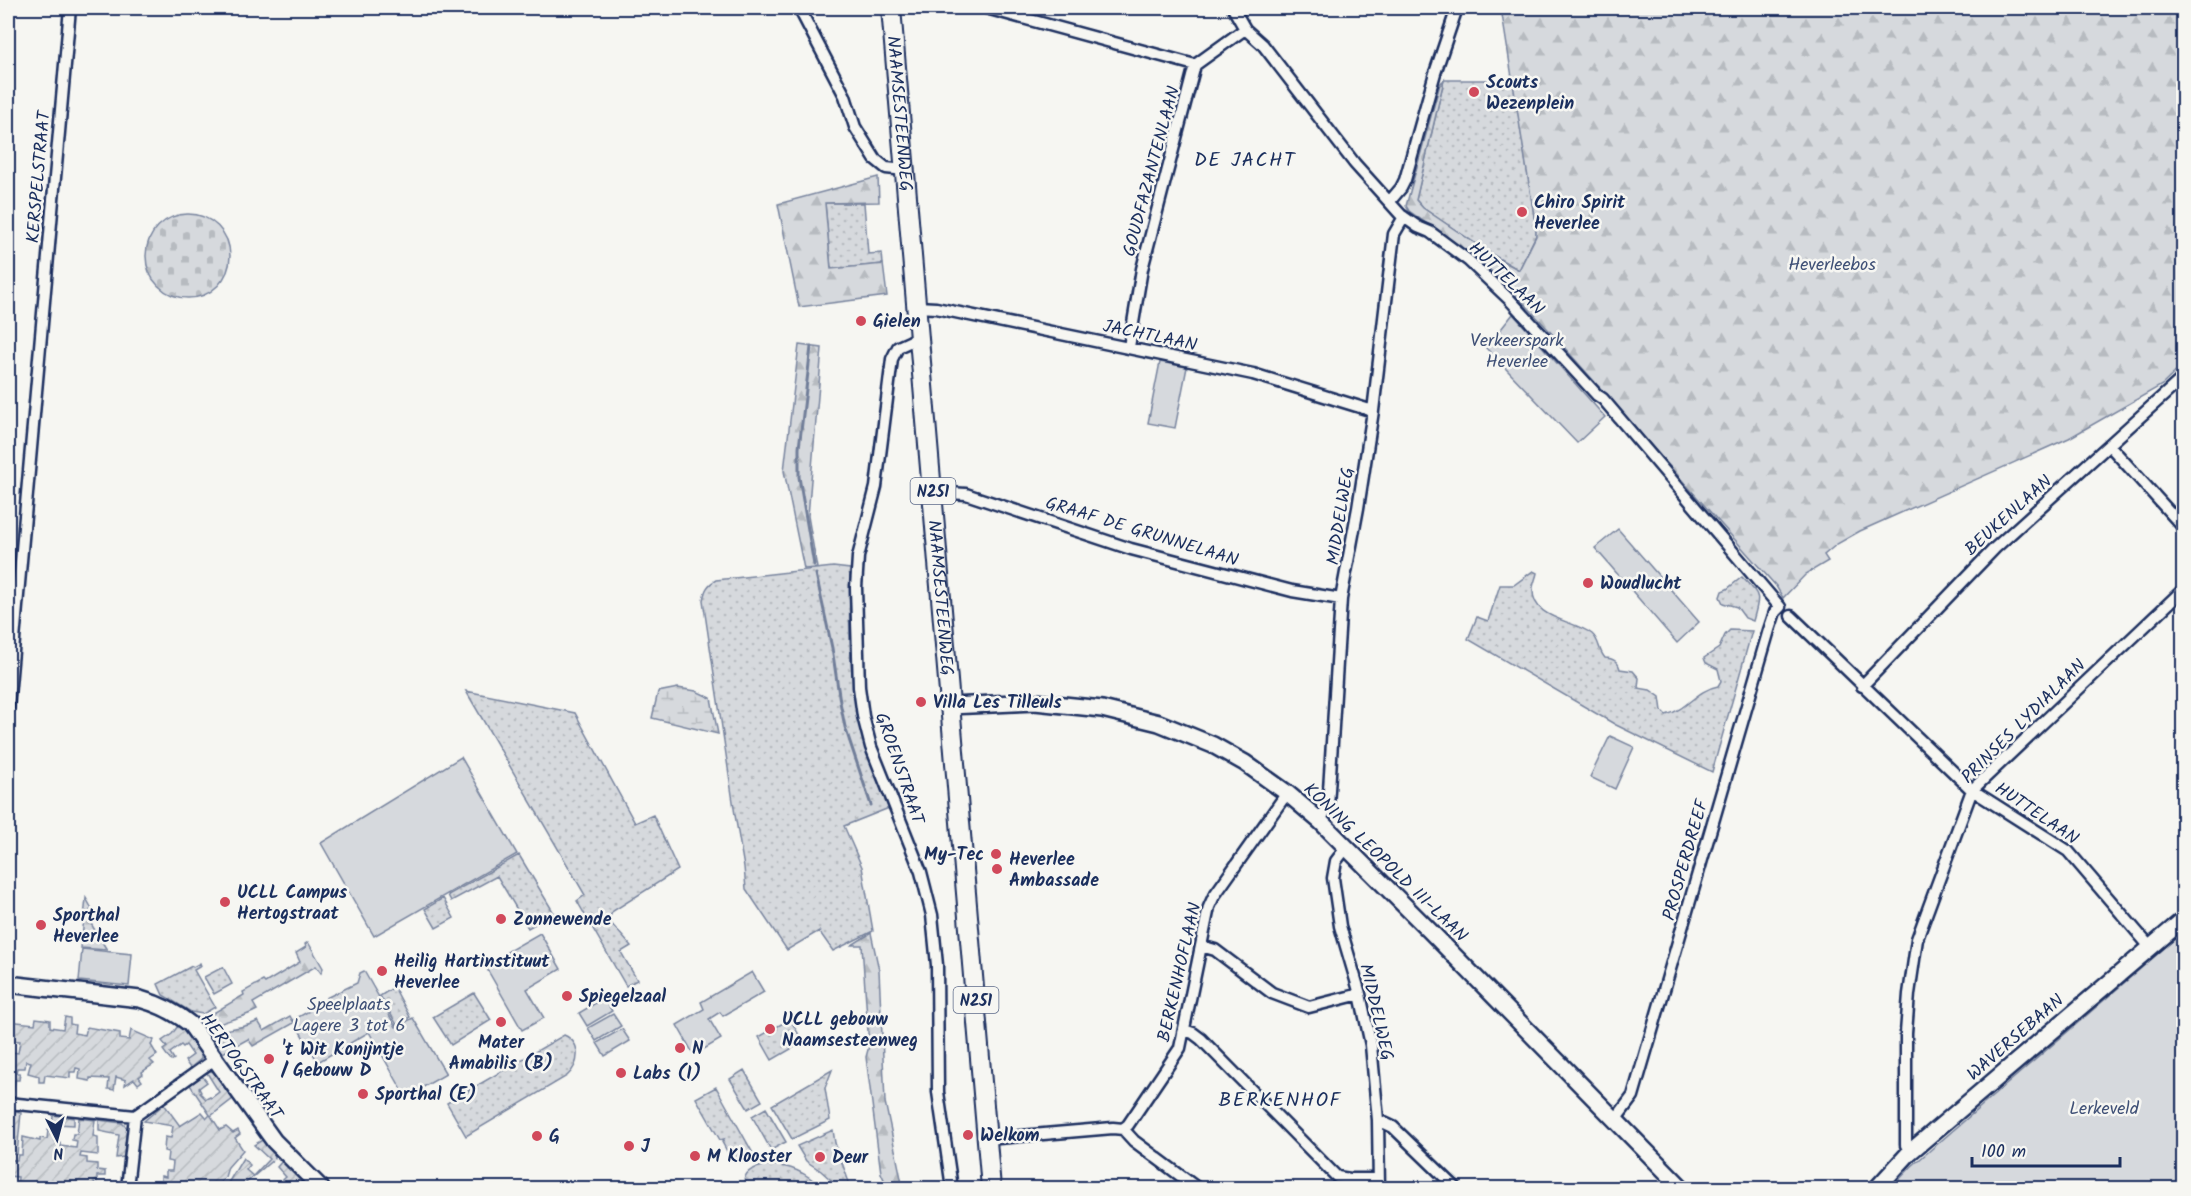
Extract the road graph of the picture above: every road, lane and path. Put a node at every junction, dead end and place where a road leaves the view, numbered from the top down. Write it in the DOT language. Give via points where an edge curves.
graph roads {
  1 [pos="70,8"];
  2 [pos="799,8"];
  3 [pos="891,8"];
  4 [pos="986,8"];
  5 [pos="1233,8"];
  6 [pos="1457,8"];
  7 [pos="1245,29"];
  8 [pos="1195,65"];
  9 [pos="905,170"];
  10 [pos="1390,201"];
  11 [pos="1404,217"];
  12 [pos="917,307"];
  13 [pos="920,337"];
  14 [pos="1129,347"];
  15 [pos="2184,377"];
  16 [pos="1373,411"];
  17 [pos="2109,445"];
  18 [pos="933,495"];
  19 [pos="2184,528"];
  20 [pos="2184,589"];
  21 [pos="1341,599"];
  22 [pos="1780,607"];
  23 [pos="1791,616"];
  24 [pos="1862,686"];
  25 [pos="950,706"];
  26 [pos="8,708"];
  27 [pos="1972,790"];
  28 [pos="1287,793"];
  29 [pos="1320,821"];
  30 [pos="1346,848"];
  31 [pos="2184,920"];
  32 [pos="1201,946"];
  33 [pos="2150,947"];
  34 [pos="8,984"];
  35 [pos="1360,994"];
  36 [pos="1184,1030"];
  37 [pos="214,1059"];
  38 [pos="8,1103"];
  39 [pos="135,1116"];
  40 [pos="1378,1120"];
  41 [pos="1615,1120"];
  42 [pos="1123,1129"];
  43 [pos="987,1139"];
  44 [pos="1910,1152"];
  45 [pos="1379,1184"];
  46 [pos="127,1188"];
  47 [pos="321,1188"];
  48 [pos="952,1188"];
  49 [pos="991,1188"];
  50 [pos="1197,1188"];
  51 [pos="1456,1188"];
  52 [pos="1682,1188"];
  53 [pos="1877,1188"];
  1 -- 26 [label="street, KERSPELSTRAAT"];
  2 -- 9 [label="street" via="845,96 855,127 875,159 886,168"];
  3 -- 9 [label="main road, NAAMSESTEENWEG / N251"];
  4 -- 8 [label="street"];
  5 -- 7 [label="street, HUTTELAAN"];
  6 -- 10 [label="street" via="1405,180"];
  7 -- 8 [label="street, GOUDFAZANTENLAAN"];
  7 -- 10 [label="street, HUTTELAAN" via="1263,45 1355,164"];
  8 -- 14 [label="street, GOUDFAZANTENLAAN" via="1142,269"];
  9 -- 12 [label="main road, NAAMSESTEENWEG / N251"];
  10 -- 11 [label="street, HUTTELAAN"];
  11 -- 16 [label="street, MIDDELWEG" via="1394,234"];
  11 -- 22 [label="street, HUTTELAAN" via="1469,261 1509,299 1603,399"];
  12 -- 13 [label="main road, NAAMSESTEENWEG / N251"];
  12 -- 14 [label="street, JACHTLAAN"];
  13 -- 18 [label="main road, NAAMSESTEENWEG / N251"];
  13 -- 48 [label="street, GROENSTRAAT" via="898,347 892,359 876,487 858,557 859,676 866,732 921,872 932,915 937,965 939,1092"];
  14 -- 16 [label="street, JACHTLAAN" via="1254,374"];
  15 -- 17 [label="street, BEUKENLAAN"];
  16 -- 21 [label="street, MIDDELWEG"];
  17 -- 19 [label="street"];
  17 -- 24 [label="street, BEUKENLAAN" via="1974,568"];
  18 -- 21 [label="street, GRAAF DE GRUNNELAAN" via="966,495 1131,549 1292,591"];
  18 -- 25 [label="main road, NAAMSESTEENWEG / N251"];
  20 -- 27 [label="street, PRINSES LYDIALAAN"];
  21 -- 29 [label="street, MIDDELWEG" via="1328,806"];
  22 -- 41 [label="street, PROSPERDREEF" via="1769,630 1633,1096"];
  23 -- 24 [label="street, HUTTELAAN"];
  24 -- 27 [label="street, HUTTELAAN"];
  25 -- 28 [label="street, KONING LEOPOLD III-LAAN" via="1035,702 1114,711 1159,723 1213,745"];
  25 -- 43 [label="main road, NAAMSESTEENWEG / N251"];
  27 -- 33 [label="street, HUTTELAAN" via="2068,851"];
  27 -- 44 [label="street, PRINSES LYDIALAAN" via="1917,939 1906,1033 1906,1145"];
  28 -- 29 [label="street, KONING LEOPOLD III-LAAN"];
  28 -- 32 [label="street, BERKENHOFLAAN" via="1214,896"];
  29 -- 30 [label="street, KONING LEOPOLD III-LAAN"];
  30 -- 35 [label="street, MIDDELWEG" via="1336,861 1333,879 1340,926"];
  30 -- 41 [label="street, KONING LEOPOLD III-LAAN"];
  31 -- 33 [label="street, WAVERSEBAAN"];
  32 -- 35 [label="street" via="1215,950 1272,993 1308,1007"];
  32 -- 36 [label="street, BERKENHOFLAAN"];
  33 -- 44 [label="street, WAVERSEBAAN"];
  34 -- 37 [label="street, HERTOGSTRAAT" via="144,1000 190,1024"];
  35 -- 40 [label="street, MIDDELWEG" via="1371,1045"];
  36 -- 42 [label="street, BERKENHOFLAAN" via="1177,1055"];
  36 -- 45 [label="street" via="1201,1038 1337,1177"];
  37 -- 39 [label="street"];
  37 -- 47 [label="street, HERTOGSTRAAT" via="274,1141"];
  38 -- 39 [label="street"];
  39 -- 46 [label="street"];
  40 -- 45 [label="street, MIDDELWEG"];
  40 -- 51 [label="street" via="1393,1127"];
  41 -- 52 [label="street, KONING LEOPOLD III-LAAN"];
  42 -- 43 [label="street"];
  42 -- 50 [label="street"];
  43 -- 49 [label="main road, NAAMSESTEENWEG / N251"];
  44 -- 53 [label="street, WAVERSEBAAN"];
}
